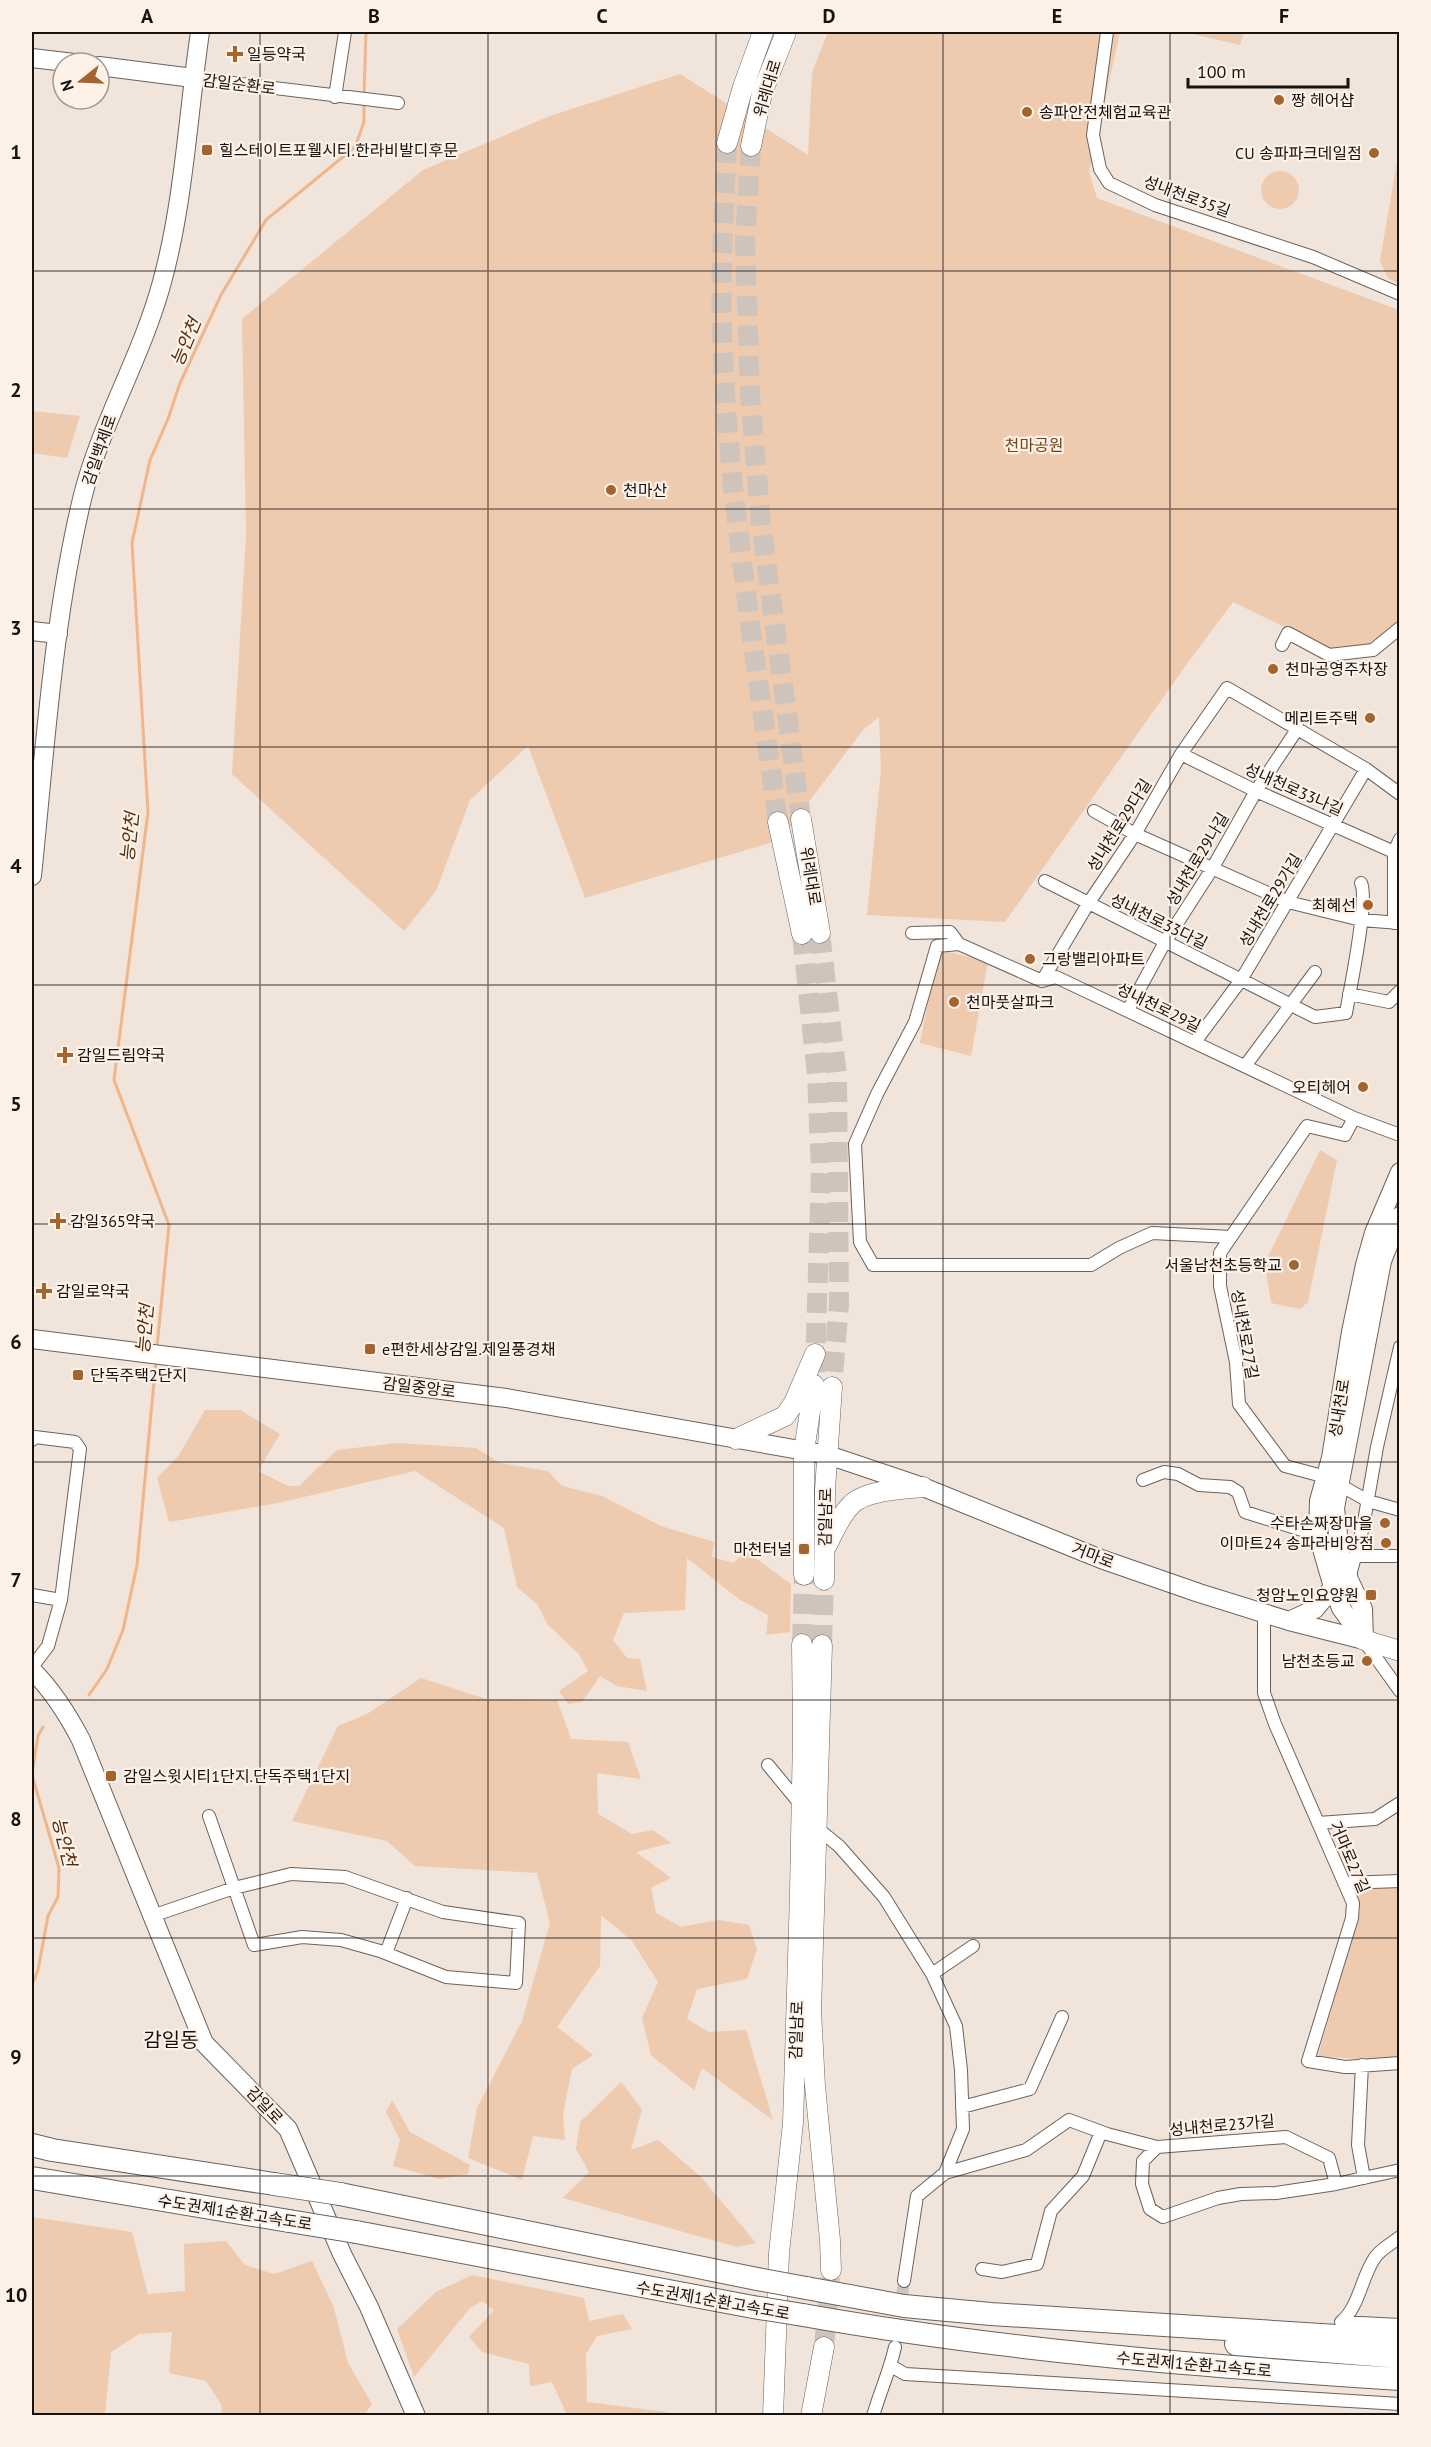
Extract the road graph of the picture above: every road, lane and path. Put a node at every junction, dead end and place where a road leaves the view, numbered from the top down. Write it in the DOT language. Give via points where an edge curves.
graph roads {
  1 [pos="200,32"];
  2 [pos="345,32"];
  3 [pos="763,32"];
  4 [pos="786,32"];
  5 [pos="1107,32"];
  6 [pos="32,58"];
  7 [pos="51,60"];
  8 [pos="111,68"];
  9 [pos="193,78"];
  10 [pos="342,98"];
  11 [pos="398,103"];
  12 [pos="727,143"];
  13 [pos="751,146"];
  14 [pos="1400,294"];
  15 [pos="1400,628"];
  16 [pos="32,631"];
  17 [pos="58,634"];
  18 [pos="1282,645"];
  19 [pos="1298,728"];
  20 [pos="1181,754"];
  21 [pos="1366,769"];
  22 [pos="1256,791"];
  23 [pos="1400,794"];
  24 [pos="1094,811"];
  25 [pos="801,819"];
  26 [pos="778,822"];
  27 [pos="1333,825"];
  28 [pos="1135,834"];
  29 [pos="1400,839"];
  30 [pos="1394,852"];
  31 [pos="1212,869"];
  32 [pos="32,876"];
  33 [pos="1046,881"];
  34 [pos="1361,883"];
  35 [pos="1288,902"];
  36 [pos="1088,904"];
  37 [pos="1361,920"];
  38 [pos="1397,923"];
  39 [pos="912,933"];
  40 [pos="1165,942"];
  41 [pos="959,944"];
  42 [pos="1315,972"];
  43 [pos="1241,980"];
  44 [pos="1042,981"];
  45 [pos="1400,991"];
  46 [pos="1349,994"];
  47 [pos="1290,1004"];
  48 [pos="1128,1010"];
  49 [pos="1195,1042"];
  50 [pos="1245,1066"];
  51 [pos="1354,1118"];
  52 [pos="1400,1135"];
  53 [pos="1400,1172"];
  54 [pos="1400,1216"];
  55 [pos="1231,1237"];
  56 [pos="32,1339"];
  57 [pos="1400,1347"];
  58 [pos="815,1354"];
  59 [pos="1397,1372"];
  60 [pos="736,1439"];
  61 [pos="32,1440"];
  62 [pos="804,1451"];
  63 [pos="828,1455"];
  64 [pos="1143,1479"];
  65 [pos="1332,1481"];
  66 [pos="923,1487"];
  67 [pos="1368,1501"];
  68 [pos="1400,1509"];
  69 [pos="1318,1535"];
  70 [pos="825,1547"];
  71 [pos="1357,1556"];
  72 [pos="1400,1556"];
  73 [pos="804,1575"];
  74 [pos="824,1580"];
  75 [pos="1341,1584"];
  76 [pos="32,1595"];
  77 [pos="61,1600"];
  78 [pos="1264,1614"];
  79 [pos="1289,1621"];
  80 [pos="1400,1636"];
  81 [pos="1364,1640"];
  82 [pos="802,1644"];
  83 [pos="822,1645"];
  84 [pos="1400,1651"];
  85 [pos="32,1669"];
  86 [pos="1400,1691"];
  87 [pos="768,1765"];
  88 [pos="1400,1803"];
  89 [pos="802,1806"];
  90 [pos="209,1816"];
  91 [pos="1318,1823"];
  92 [pos="818,1829"];
  93 [pos="1400,1881"];
  94 [pos="1344,1883"];
  95 [pos="234,1888"];
  96 [pos="407,1898"];
  97 [pos="152,1916"];
  98 [pos="973,1946"];
  99 [pos="386,1953"];
  100 [pos="932,1974"];
  101 [pos="1062,2017"];
  102 [pos="1400,2063"];
  103 [pos="1362,2065"];
  104 [pos="962,2107"];
  105 [pos="1101,2132"];
  106 [pos="32,2145"];
  107 [pos="1157,2147"];
  108 [pos="1400,2170"];
  109 [pos="945,2173"];
  110 [pos="32,2178"];
  111 [pos="1364,2178"];
  112 [pos="1336,2184"];
  113 [pos="1400,2237"];
  114 [pos="982,2269"];
  115 [pos="831,2270"];
  116 [pos="904,2281"];
  117 [pos="1400,2325"];
  118 [pos="1400,2340"];
  119 [pos="1311,2342"];
  120 [pos="824,2347"];
  121 [pos="895,2347"];
  122 [pos="1400,2356"];
  123 [pos="891,2366"];
  124 [pos="1400,2379"];
  125 [pos="1400,2404"];
  126 [pos="416,2415"];
  127 [pos="773,2415"];
  128 [pos="811,2415"];
  129 [pos="873,2415"];
  1 -- 9 [label="main road, 감일백제로"];
  2 -- 10 [label="street"];
  3 -- 12 [label="main road, 위례대로"];
  4 -- 13 [label="main road, 위례대로" via="762,93"];
  5 -- 14 [label="street, 성내천로35길" via="1093,135 1100,169 1109,183 1155,205 1312,257"];
  6 -- 7 [label="main road"];
  8 -- 9 [label="main road, 감일순환로"];
  9 -- 10 [label="street, 감일순환로"];
  9 -- 17 [label="main road, 감일백제로" via="174,227 162,281 135,362 95,454 83,496"];
  10 -- 11 [label="street, 감일순환로"];
  15 -- 18 [label="street" via="1373,650 1329,656 1288,633"];
  16 -- 17 [label="main road"];
  17 -- 32 [label="main road, 감일백제로"];
  19 -- 20 [label="street, 성내천로29다길" via="1227,688"];
  19 -- 21 [label="street"];
  19 -- 22 [label="street, 성내천로29나길"];
  20 -- 22 [label="street, 성내천로33나길"];
  20 -- 28 [label="street, 성내천로29다길"];
  21 -- 23 [label="street"];
  21 -- 27 [label="street, 성내천로29가길"];
  22 -- 27 [label="street, 성내천로33나길"];
  22 -- 31 [label="street, 성내천로29나길"];
  24 -- 28 [label="street"];
  25 -- 26 [label="main road, 위례대로" via="811,934"];
  27 -- 30 [label="street, 성내천로33나길"];
  27 -- 35 [label="street, 성내천로29가길"];
  28 -- 31 [label="street"];
  28 -- 36 [label="street, 성내천로29다길"];
  29 -- 30 [label="street"];
  30 -- 38 [label="street"];
  31 -- 35 [label="street"];
  31 -- 40 [label="street, 성내천로29나길"];
  33 -- 36 [label="street, 성내천로33다길"];
  34 -- 37 [label="street, 성내천로33다길"];
  35 -- 37 [label="street"];
  35 -- 43 [label="street, 성내천로29가길"];
  36 -- 40 [label="street, 성내천로33다길"];
  36 -- 44 [label="street, 성내천로29다길"];
  37 -- 38 [label="street"];
  37 -- 46 [label="street, 성내천로33다길"];
  39 -- 41 [label="street, 성내천로29길" via="950,932"];
  40 -- 43 [label="street, 성내천로33다길"];
  40 -- 48 [label="street, 성내천로29나길"];
  41 -- 44 [label="street, 성내천로29길"];
  41 -- 55 [label="street" via="937,946 915,1022 855,1144 860,1242 873,1265 1091,1265 1152,1233"];
  42 -- 47 [label="street"];
  43 -- 47 [label="street, 성내천로33다길"];
  43 -- 49 [label="street, 성내천로29가길"];
  44 -- 48 [label="street, 성내천로29길" via="1056,977"];
  45 -- 46 [label="street" via="1389,1002"];
  46 -- 47 [label="street, 성내천로33다길" via="1346,1013 1315,1017"];
  47 -- 50 [label="street"];
  48 -- 49 [label="street, 성내천로29길"];
  49 -- 50 [label="street, 성내천로29길"];
  50 -- 51 [label="street, 성내천로29길"];
  51 -- 52 [label="street, 성내천로29길"];
  51 -- 55 [label="street, 성내천로27길" via="1345,1135 1307,1126"];
  53 -- 65 [label="main road, 성내천로" via="1365,1265"];
  54 -- 65 [label="main road, 성내천로" via="1382,1261"];
  55 -- 65 [label="street, 성내천로27길" via="1220,1253 1220,1286 1236,1362 1239,1404 1285,1466"];
  56 -- 60 [label="main road, 감일중앙로" via="506,1398"];
  57 -- 59 [label="street"];
  58 -- 60 [label="main road" via="785,1416"];
  59 -- 67 [label="street"];
  60 -- 62 [label="main road, 감일중앙로"];
  61 -- 77 [label="street" via="35,1437 75,1442 80,1449"];
  62 -- 63 [label="main road, 감일중앙로"];
  62 -- 63 [label="main road" via="823,1386"];
  62 -- 73 [label="main road, 감일남로"];
  63 -- 66 [label="main road, 거마로"];
  63 -- 70 [label="main road, 감일남로"];
  64 -- 69 [label="street" via="1164,1472 1199,1485 1230,1488 1238,1492 1245,1512"];
  65 -- 67 [label="street, 성내천로27길"];
  65 -- 69 [label="main road, 성내천로" via="1319,1501"];
  65 -- 75 [label="main road, 성내천로"];
  66 -- 70 [label="main road" via="865,1496 852,1503"];
  66 -- 78 [label="main road, 거마로" via="1101,1559"];
  67 -- 68 [label="street"];
  67 -- 71 [label="street"];
  69 -- 75 [label="main road, 성내천로"];
  70 -- 74 [label="main road, 감일남로"];
  71 -- 72 [label="street"];
  71 -- 75 [label="street"];
  75 -- 79 [label="main road" via="1315,1609"];
  75 -- 81 [label="main road, 성내천로" via="1341,1608"];
  76 -- 77 [label="street"];
  77 -- 85 [label="street" via="48,1646"];
  78 -- 79 [label="main road, 거마로"];
  78 -- 91 [label="street, 거마로27길" via="1264,1693"];
  79 -- 81 [label="main road, 거마로"];
  80 -- 81 [label="main road, 거마로"];
  81 -- 84 [label="main road, 거마로"];
  81 -- 86 [label="street, 성내천로"];
  82 -- 89 [label="main road, 감일남로"];
  83 -- 92 [label="main road, 감일남로"];
  85 -- 97 [label="main road, 감일로" via="71,1721"];
  87 -- 89 [label="street"];
  88 -- 91 [label="street" via="1375,1819"];
  89 -- 127 [label="main road, 감일남로" via="793,2123 779,2253"];
  90 -- 95 [label="street"];
  91 -- 94 [label="street, 거마로27길"];
  92 -- 100 [label="street" via="839,1846 884,1896"];
  92 -- 115 [label="main road, 감일남로" via="811,2011"];
  93 -- 94 [label="street"];
  94 -- 103 [label="street, 거마로27길" via="1353,1903 1352,1918 1308,2061 1345,2067"];
  95 -- 96 [label="street" via="291,1874 345,1876"];
  95 -- 97 [label="street"];
  95 -- 99 [label="street" via="254,1945 302,1937 341,1940"];
  96 -- 99 [label="street"];
  96 -- 99 [label="street" via="443,1912 519,1923 516,1983 446,1977"];
  97 -- 126 [label="main road, 감일로" via="204,2043 288,2129"];
  98 -- 100 [label="street"];
  100 -- 104 [label="street" via="956,2026"];
  101 -- 104 [label="street" via="1030,2090"];
  102 -- 103 [label="street, 거마로27길"];
  103 -- 111 [label="street" via="1358,2145"];
  104 -- 109 [label="street" via="963,2129"];
  105 -- 107 [label="street, 성내천로23가길"];
  105 -- 109 [label="street, 성내천로23가길" via="1069,2120 1026,2150"];
  105 -- 114 [label="street" via="1083,2176 1051,2211 1037,2264 1002,2272"];
  106 -- 119 [label="highway, 수도권제1순환고속도로, bridge" via="340,2194 904,2306 1152,2337"];
  107 -- 112 [label="street, 성내천로23가길" via="1286,2137 1329,2158"];
  107 -- 112 [label="street" via="1143,2161 1142,2184 1150,2210 1163,2217 1218,2198"];
  108 -- 111 [label="street"];
  109 -- 116 [label="street" via="917,2196"];
  110 -- 124 [label="highway, 수도권제1순환고속도로, bridge" via="356,2232 673,2294 900,2332 1025,2349"];
  111 -- 112 [label="street"];
  113 -- 117 [label="street" via="1375,2256 1350,2314 1341,2322"];
  118 -- 119 [label="highway, 수도권제1순환고속도로"];
  119 -- 122 [label="highway, 수도권제1순환고속도로"];
  120 -- 128 [label="main road"];
  121 -- 123 [label="street"];
  123 -- 125 [label="street" via="905,2374"];
  123 -- 129 [label="street"];
}
